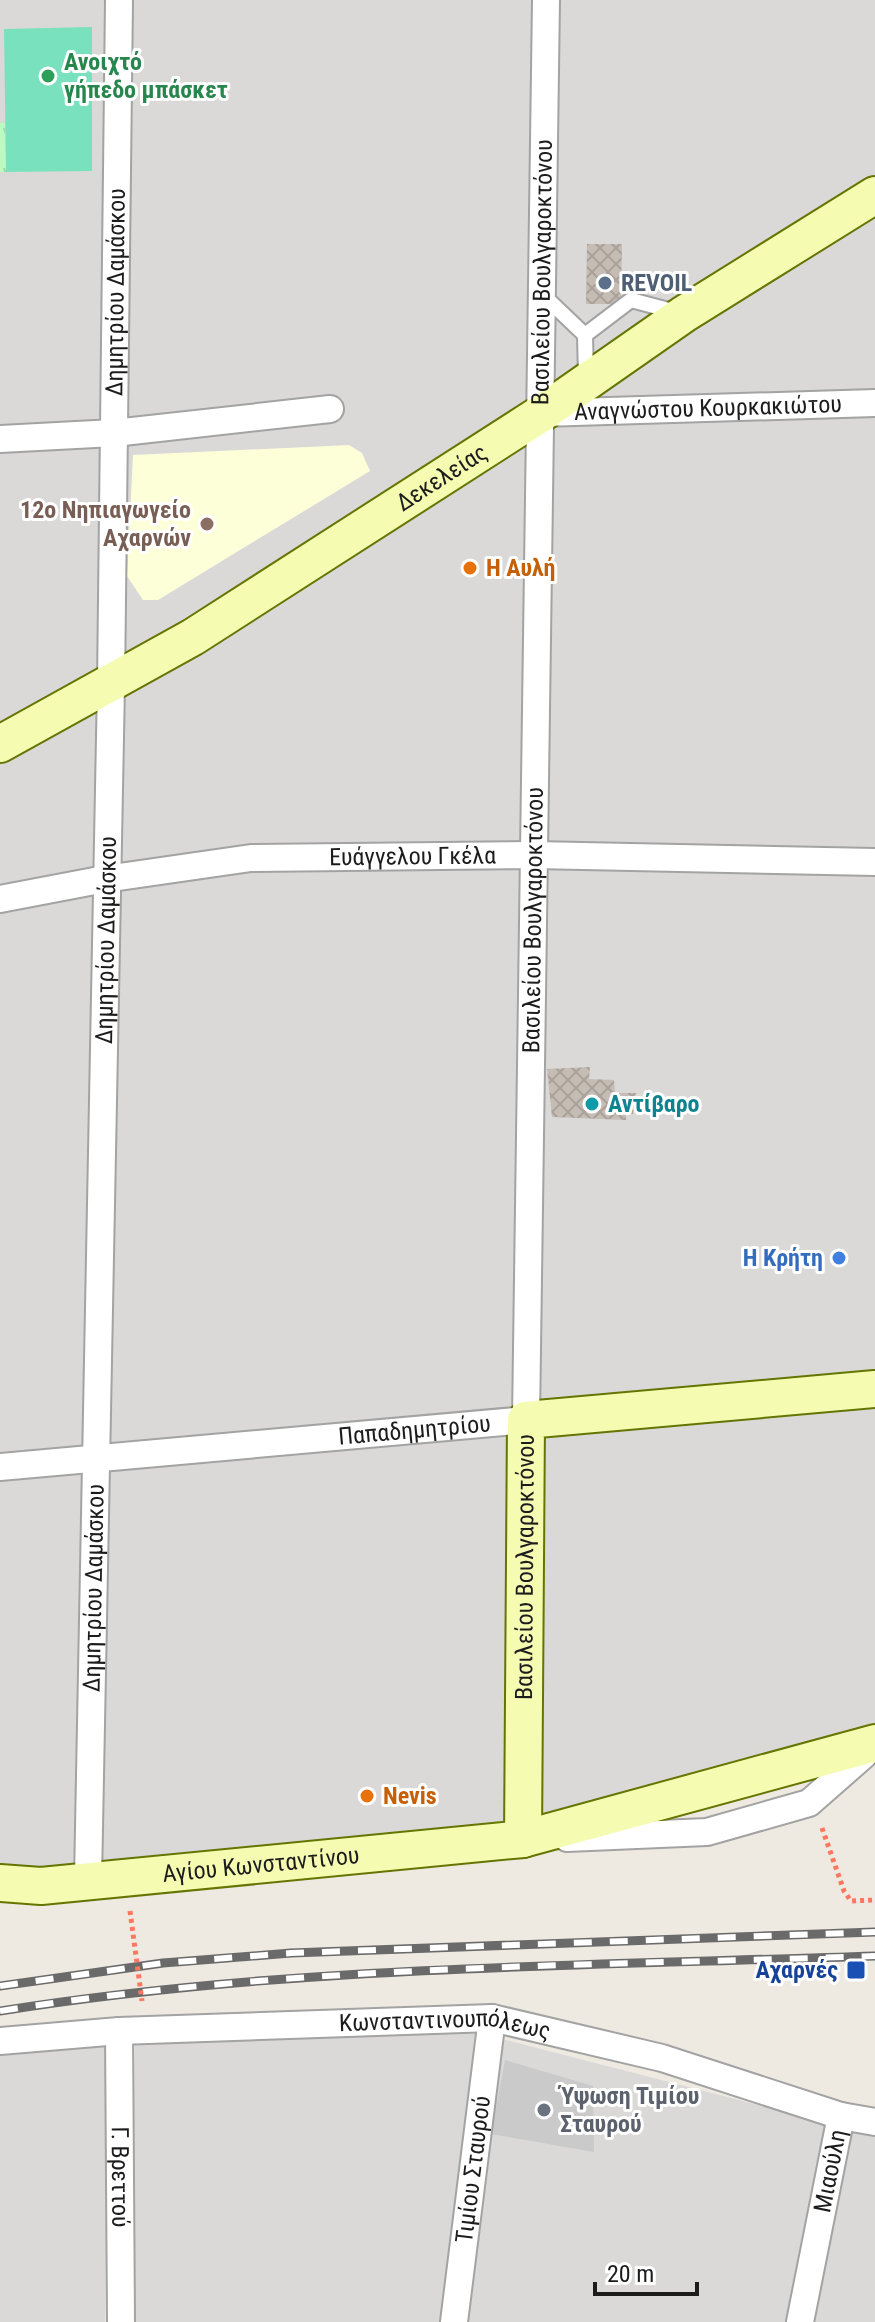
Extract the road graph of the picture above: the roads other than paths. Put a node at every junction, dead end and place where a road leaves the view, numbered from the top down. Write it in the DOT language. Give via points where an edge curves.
graph roads {
  1 [pos="119,0"];
  2 [pos="546,0"];
  3 [pos="875,195"];
  4 [pos="543,295"];
  5 [pos="684,314"];
  6 [pos="585,335"];
  7 [pos="586,382"];
  8 [pos="875,403"];
  9 [pos="330,409"];
  10 [pos="542,413"];
  11 [pos="114,433"];
  12 [pos="0,439"];
  13 [pos="111,685"];
  14 [pos="0,744"];
  15 [pos="534,855"];
  16 [pos="875,862"];
  17 [pos="105,879"];
  18 [pos="0,899"];
  19 [pos="875,1389"];
  20 [pos="526,1420"];
  21 [pos="96,1458"];
  22 [pos="0,1467"];
  23 [pos="875,1745"];
  24 [pos="523,1839"];
  25 [pos="88,1880"];
  26 [pos="0,1883"];
  27 [pos="41,1886"];
  28 [pos="0,1900"];
  29 [pos="492,2018"];
  30 [pos="119,2031"];
  31 [pos="0,2041"];
  32 [pos="841,2116"];
  33 [pos="875,2122"];
  34 [pos="121,2322"];
  35 [pos="454,2322"];
  36 [pos="800,2322"];
  1 -- 11 [label="street, Δημητρίου Δαμάσκου"];
  2 -- 4 [label="street, Βασιλείου Βουλγαροκτόνου"];
  3 -- 5 [label="street, Δεκελείας"];
  4 -- 6 [label="lane"];
  4 -- 10 [label="street, Βασιλείου Βουλγαροκτόνου"];
  5 -- 6 [label="lane" via="631,300"];
  5 -- 7 [label="street, Δεκελείας"];
  6 -- 7 [label="lane"];
  7 -- 10 [label="street, Δεκελείας"];
  8 -- 10 [label="street, Αναγνώστου Κουρκακιώτου"];
  9 -- 11 [label="street"];
  10 -- 13 [label="street, Δεκελείας"];
  10 -- 15 [label="street, Βασιλείου Βουλγαροκτόνου"];
  11 -- 12 [label="street"];
  11 -- 13 [label="street, Δημητρίου Δαμάσκου"];
  13 -- 14 [label="street, Δεκελείας"];
  13 -- 17 [label="street, Δημητρίου Δαμάσκου"];
  15 -- 16 [label="street, Ευάγγελου Γκέλα"];
  15 -- 17 [label="street, Ευάγγελου Γκέλα" via="251,858"];
  15 -- 20 [label="street, Βασιλείου Βουλγαροκτόνου"];
  17 -- 18 [label="street, Ευάγγελου Γκέλα"];
  17 -- 21 [label="street, Δημητρίου Δαμάσκου"];
  19 -- 20 [label="street, Παπαδημητρίου"];
  20 -- 21 [label="street, Παπαδημητρίου"];
  20 -- 24 [label="street, Βασιλείου Βουλγαροκτόνου"];
  21 -- 22 [label="street, Παπαδημητρίου"];
  21 -- 25 [label="street, Δημητρίου Δαμάσκου"];
  23 -- 24 [label="street, Αγίου Κωνσταντίνου"];
  23 -- 24 [label="street, Αγίου Κωνσταντίνου" via="809,1803 707,1832"];
  24 -- 25 [label="street, Αγίου Κωνσταντίνου"];
  25 -- 27 [label="street, Αγίου Κωνσταντίνου"];
  26 -- 27 [label="street, Αγίου Κωνσταντίνου"];
  27 -- 28 [label="street"];
  29 -- 30 [label="street, Κωνσταντινουπόλεως"];
  29 -- 32 [label="street, Κωνσταντινουπόλεως" via="662,2058"];
  29 -- 35 [label="street, Τιμίου Σταυρού"];
  30 -- 31 [label="street, Κωνσταντινουπόλεως"];
  30 -- 34 [label="street, Γ. Βρεττού"];
  32 -- 33 [label="street, Κωνσταντινουπόλεως"];
  32 -- 36 [label="street, Μιαούλη"];
}
